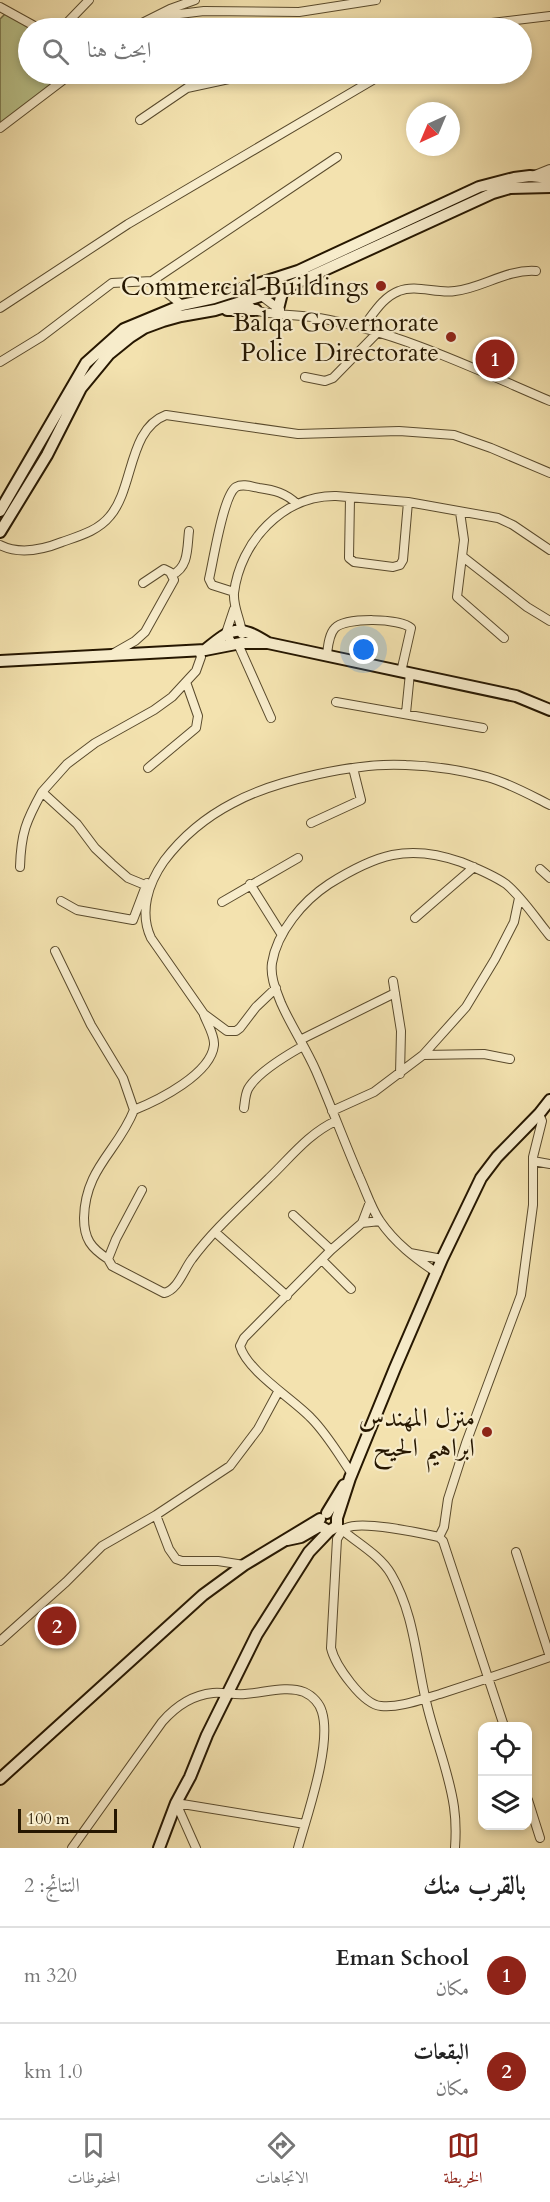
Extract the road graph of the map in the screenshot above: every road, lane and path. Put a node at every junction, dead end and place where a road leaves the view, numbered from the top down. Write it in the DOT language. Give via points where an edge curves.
graph roads {
  1 [pos="89,0"];
  2 [pos="195,0"];
  3 [pos="376,0"];
  4 [pos="0,7"];
  5 [pos="8,11"];
  6 [pos="550,16"];
  7 [pos="155,17"];
  8 [pos="20,18"];
  9 [pos="72,18"];
  10 [pos="532,18"];
  11 [pos="0,19"];
  12 [pos="56,84"];
  13 [pos="206,84"];
  14 [pos="366,84"];
  15 [pos="140,120"];
  16 [pos="0,128"];
  17 [pos="337,157"];
  18 [pos="550,169"];
  19 [pos="530,177"];
  20 [pos="550,178"];
  21 [pos="550,187"];
  22 [pos="536,272"];
  23 [pos="152,281"];
  24 [pos="254,285"];
  25 [pos="238,289"];
  26 [pos="283,289"];
  27 [pos="261,297"];
  28 [pos="245,301"];
  29 [pos="182,305"];
  30 [pos="0,308"];
  31 [pos="278,309"];
  32 [pos="215,310"];
  33 [pos="255,310"];
  34 [pos="289,315"];
  35 [pos="363,327"];
  36 [pos="378,332"];
  37 [pos="0,362"];
  38 [pos="305,377"];
  39 [pos="77,385"];
  40 [pos="550,401"];
  41 [pos="550,473"];
  42 [pos="350,498"];
  43 [pos="408,502"];
  44 [pos="297,504"];
  45 [pos="0,511"];
  46 [pos="460,512"];
  47 [pos="189,531"];
  48 [pos="0,532"];
  49 [pos="0,545"];
  50 [pos="550,550"];
  51 [pos="463,557"];
  52 [pos="172,575"];
  53 [pos="143,583"];
  54 [pos="234,592"];
  55 [pos="234,609"];
  56 [pos="550,621"];
  57 [pos="242,629"];
  58 [pos="226,633"];
  59 [pos="504,638"];
  60 [pos="268,643"];
  61 [pos="238,644"];
  62 [pos="202,651"];
  63 [pos="112,654"];
  64 [pos="327,654"];
  65 [pos="0,661"];
  66 [pos="406,672"];
  67 [pos="186,682"];
  68 [pos="336,702"];
  69 [pos="550,710"];
  70 [pos="406,713"];
  71 [pos="271,718"];
  72 [pos="483,728"];
  73 [pos="148,768"];
  74 [pos="353,768"];
  75 [pos="42,792"];
  76 [pos="550,805"];
  77 [pos="312,823"];
  78 [pos="298,858"];
  79 [pos="20,867"];
  80 [pos="474,867"];
  81 [pos="540,869"];
  82 [pos="154,875"];
  83 [pos="550,878"];
  84 [pos="250,884"];
  85 [pos="145,885"];
  86 [pos="519,898"];
  87 [pos="61,901"];
  88 [pos="222,902"];
  89 [pos="531,911"];
  90 [pos="415,918"];
  91 [pos="514,922"];
  92 [pos="282,935"];
  93 [pos="550,936"];
  94 [pos="55,951"];
  95 [pos="393,981"];
  96 [pos="276,988"];
  97 [pos="395,993"];
  98 [pos="204,1014"];
  99 [pos="301,1043"];
  100 [pos="423,1055"];
  101 [pos="510,1059"];
  102 [pos="400,1074"];
  103 [pos="550,1100"];
  104 [pos="244,1108"];
  105 [pos="135,1110"];
  106 [pos="332,1111"];
  107 [pos="539,1114"];
  108 [pos="336,1121"];
  109 [pos="533,1161"];
  110 [pos="550,1164"];
  111 [pos="142,1190"];
  112 [pos="370,1202"];
  113 [pos="293,1215"];
  114 [pos="380,1221"];
  115 [pos="362,1223"];
  116 [pos="214,1232"];
  117 [pos="331,1250"];
  118 [pos="408,1253"];
  119 [pos="108,1259"];
  120 [pos="442,1259"];
  121 [pos="322,1260"];
  122 [pos="436,1273"];
  123 [pos="351,1289"];
  124 [pos="287,1296"];
  125 [pos="278,1392"];
  126 [pos="351,1476"];
  127 [pos="156,1515"];
  128 [pos="329,1524"];
  129 [pos="439,1537"];
  130 [pos="516,1552"];
  131 [pos="244,1565"];
  132 [pos="0,1641"];
  133 [pos="550,1657"];
  134 [pos="489,1678"];
  135 [pos="226,1695"];
  136 [pos="425,1698"];
  137 [pos="503,1722"];
  138 [pos="0,1779"];
  139 [pos="176,1803"];
  140 [pos="532,1813"];
  141 [pos="305,1824"];
  142 [pos="540,1838"];
  143 [pos="72,1848"];
  144 [pos="159,1848"];
  145 [pos="196,1848"];
  146 [pos="298,1848"];
  147 [pos="455,1848"];
  1 -- 9 [label="street"];
  2 -- 7 [label="street"];
  3 -- 7 [label="street" via="299,12 204,11"];
  4 -- 5 [label="street"];
  5 -- 8 [label="street"];
  5 -- 11 [label="street"];
  6 -- 10 [label="street"];
  12 -- 16 [label="street"];
  13 -- 15 [label="street" via="187,88"];
  14 -- 30 [label="street" via="128,224"];
  17 -- 23 [label="street"];
  18 -- 19 [label="street"];
  19 -- 20 [label="street"];
  19 -- 24 [label="street" via="478,187 314,264"];
  21 -- 26 [label="street" via="510,188 477,199"];
  22 -- 35 [label="street" via="512,273 454,291 400,290 384,300"];
  23 -- 29 [label="street"];
  23 -- 37 [label="street" via="112,283 41,337"];
  24 -- 25 [label="street"];
  24 -- 27 [label="street"];
  25 -- 28 [label="street"];
  25 -- 29 [label="street"];
  26 -- 27 [label="street"];
  26 -- 31 [label="street"];
  27 -- 28 [label="street"];
  27 -- 31 [label="street"];
  28 -- 32 [label="street"];
  28 -- 33 [label="street"];
  29 -- 39 [label="street" via="124,329 86,363"];
  31 -- 34 [label="street"];
  32 -- 33 [label="street"];
  32 -- 39 [label="street" via="144,328"];
  33 -- 34 [label="street"];
  34 -- 35 [label="street"];
  35 -- 36 [label="street"];
  36 -- 38 [label="street" via="333,378 325,381"];
  36 -- 40 [label="street"];
  39 -- 45 [label="street"];
  39 -- 48 [label="street" via="47,455"];
  41 -- 49 [label="street" via="454,435 399,431 298,434 166,415 153,422 143,436 120,501 99,526 50,547 30,551"];
  42 -- 43 [label="street"];
  42 -- 43 [label="street" via="349,558 393,567 403,560"];
  42 -- 44 [label="street" via="325,496"];
  43 -- 46 [label="street"];
  44 -- 54 [label="street" via="263,528 252,543 242,561"];
  44 -- 54 [label="street" via="275,490 241,486 233,490 218,531 209,579 212,585"];
  46 -- 50 [label="street" via="505,521"];
  46 -- 51 [label="street"];
  47 -- 52 [label="street" via="185,560 179,572"];
  51 -- 56 [label="street"];
  51 -- 59 [label="street" via="457,597"];
  52 -- 53 [label="street" via="164,569"];
  52 -- 63 [label="street" via="174,584 145,632"];
  54 -- 55 [label="street"];
  55 -- 57 [label="street"];
  55 -- 58 [label="street"];
  57 -- 58 [label="street"];
  57 -- 60 [label="street"];
  57 -- 61 [label="street"];
  58 -- 61 [label="street"];
  58 -- 62 [label="street"];
  60 -- 61 [label="street"];
  60 -- 64 [label="street"];
  61 -- 62 [label="street"];
  61 -- 71 [label="street"];
  62 -- 63 [label="street"];
  62 -- 67 [label="street" via="199,665"];
  63 -- 65 [label="street"];
  64 -- 66 [label="street"];
  64 -- 66 [label="street" via="331,633 351,620 408,625 411,635"];
  66 -- 69 [label="street" via="516,696"];
  66 -- 70 [label="street"];
  67 -- 73 [label="street" via="198,716 196,728"];
  67 -- 75 [label="street" via="154,710 95,743"];
  68 -- 70 [label="street"];
  70 -- 72 [label="street"];
  74 -- 76 [label="street" via="406,765 447,770 489,778"];
  74 -- 77 [label="street" via="361,800"];
  74 -- 82 [label="street" via="291,782 234,802 186,835"];
  75 -- 79 [label="street" via="21,839"];
  75 -- 85 [label="street" via="112,864 128,878"];
  78 -- 84 [label="street"];
  80 -- 86 [label="street" via="505,884"];
  80 -- 90 [label="street"];
  80 -- 92 [label="street" via="439,854 416,852 375,860 317,892"];
  81 -- 83 [label="street"];
  82 -- 85 [label="street"];
  82 -- 98 [label="street" via="147,896 146,928"];
  84 -- 88 [label="street"];
  84 -- 92 [label="street"];
  85 -- 87 [label="street" via="133,920 77,910"];
  86 -- 89 [label="street"];
  86 -- 91 [label="street"];
  89 -- 91 [label="street"];
  89 -- 93 [label="street"];
  91 -- 100 [label="street" via="466,1007"];
  92 -- 96 [label="street" via="272,965"];
  94 -- 105 [label="street" via="91,1025 123,1078"];
  95 -- 97 [label="street"];
  96 -- 98 [label="street" via="236,1031 227,1031"];
  96 -- 99 [label="street"];
  97 -- 99 [label="street"];
  97 -- 102 [label="street" via="401,1031"];
  98 -- 105 [label="street" via="215,1043 210,1061 156,1101"];
  99 -- 104 [label="street" via="254,1082 248,1089"];
  99 -- 106 [label="street"];
  100 -- 101 [label="street" via="484,1054"];
  100 -- 102 [label="street"];
  102 -- 106 [label="street" via="374,1092"];
  103 -- 107 [label="street"];
  105 -- 119 [label="street" via="101,1162 85,1202 85,1236"];
  106 -- 108 [label="street"];
  107 -- 109 [label="street" via="542,1121"];
  107 -- 120 [label="street" via="481,1178"];
  108 -- 112 [label="street"];
  108 -- 116 [label="street" via="314,1135"];
  109 -- 110 [label="street"];
  109 -- 129 [label="street" via="533,1205 521,1295 466,1443"];
  111 -- 119 [label="street"];
  112 -- 114 [label="street"];
  112 -- 115 [label="street"];
  113 -- 117 [label="street"];
  114 -- 115 [label="street"];
  114 -- 118 [label="street"];
  115 -- 117 [label="street"];
  116 -- 119 [label="street" via="169,1292 112,1266"];
  116 -- 124 [label="street"];
  117 -- 121 [label="street"];
  118 -- 120 [label="street"];
  118 -- 122 [label="street"];
  120 -- 122 [label="street"];
  121 -- 123 [label="street"];
  121 -- 124 [label="street"];
  122 -- 126 [label="street"];
  124 -- 125 [label="street" via="240,1346"];
  125 -- 126 [label="street" via="317,1424"];
  125 -- 127 [label="street" via="258,1429 230,1466"];
  126 -- 128 [label="street"];
  127 -- 131 [label="street" via="176,1559"];
  127 -- 132 [label="street" via="102,1546"];
  128 -- 129 [label="street"];
  128 -- 131 [label="street" via="287,1540"];
  128 -- 135 [label="street" via="257,1634"];
  128 -- 136 [label="street" via="383,1563 397,1585 415,1641"];
  128 -- 136 [label="street" via="337,1539 333,1654 360,1694 372,1704 391,1706"];
  129 -- 134 [label="street"];
  130 -- 133 [label="street"];
  131 -- 138 [label="street" via="202,1595"];
  133 -- 134 [label="street"];
  134 -- 136 [label="street"];
  134 -- 137 [label="street"];
  135 -- 139 [label="street"];
  135 -- 141 [label="street" via="293,1689 319,1705 324,1724 323,1748"];
  135 -- 143 [label="street" via="200,1696 170,1713"];
  136 -- 147 [label="street" via="453,1799"];
  139 -- 141 [label="street"];
  139 -- 144 [label="street"];
  139 -- 145 [label="street"];
  140 -- 142 [label="street"];
  141 -- 146 [label="street"];
}
